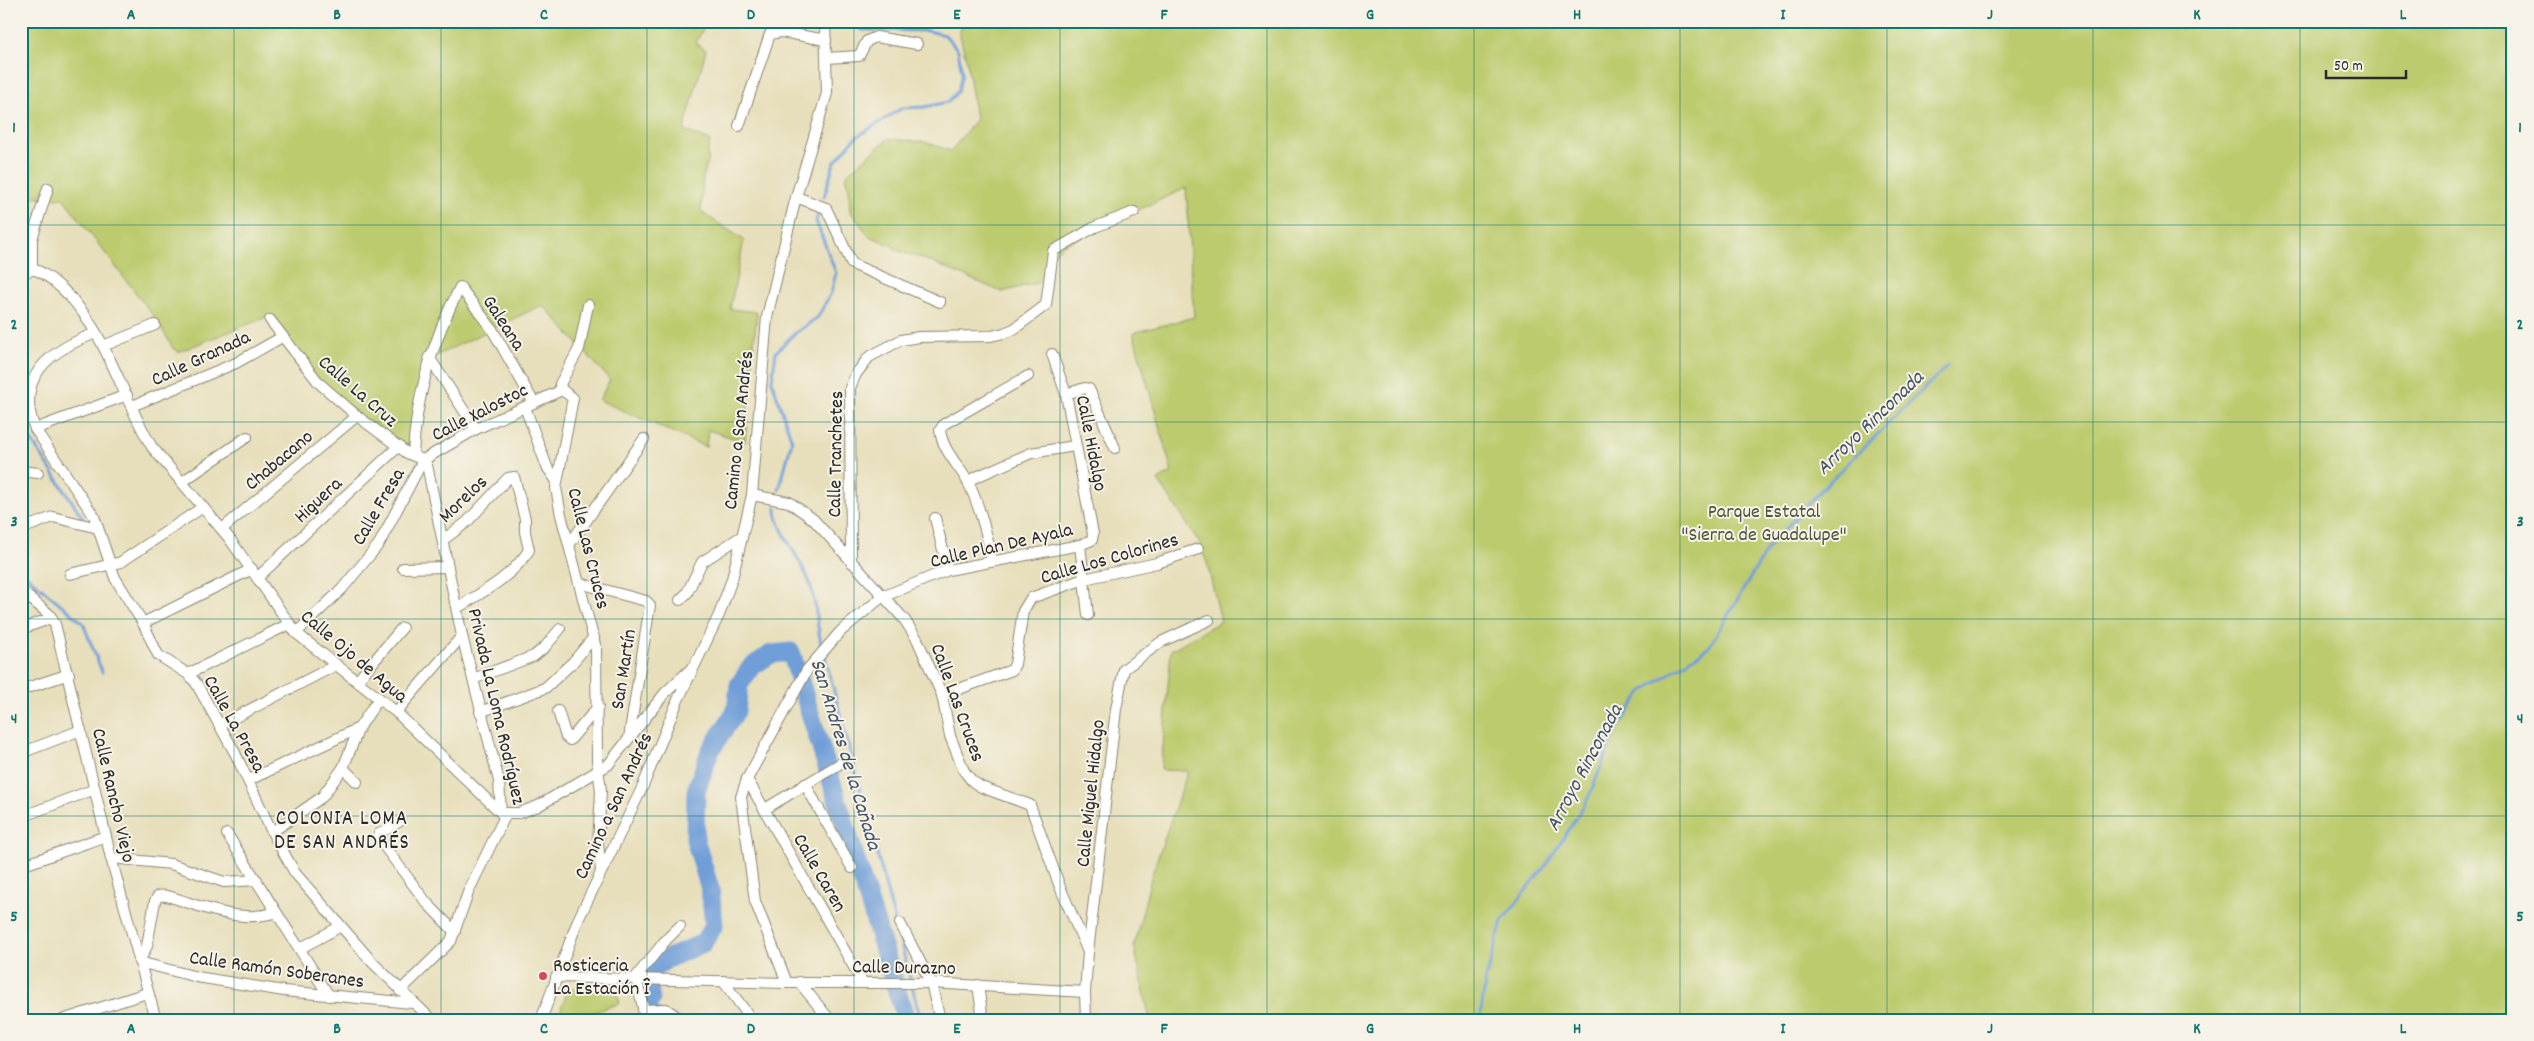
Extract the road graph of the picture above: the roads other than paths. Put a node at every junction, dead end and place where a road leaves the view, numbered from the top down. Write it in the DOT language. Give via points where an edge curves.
graph roads {
  1 [pos="825,21"];
  2 [pos="826,40"];
  3 [pos="917,44"];
  4 [pos="827,58"];
  5 [pos="739,126"];
  6 [pos="48,188"];
  7 [pos="796,197"];
  8 [pos="1134,212"];
  9 [pos="32,269"];
  10 [pos="21,276"];
  11 [pos="940,302"];
  12 [pos="588,305"];
  13 [pos="270,320"];
  14 [pos="155,325"];
  15 [pos="96,333"];
  16 [pos="282,337"];
  17 [pos="104,346"];
  18 [pos="1052,354"];
  19 [pos="429,357"];
  20 [pos="1028,376"];
  21 [pos="562,390"];
  22 [pos="1066,394"];
  23 [pos="127,395"];
  24 [pos="529,405"];
  25 [pos="132,406"];
  26 [pos="357,416"];
  27 [pos="35,429"];
  28 [pos="476,430"];
  29 [pos="247,437"];
  30 [pos="644,440"];
  31 [pos="400,446"];
  32 [pos="1075,446"];
  33 [pos="1115,448"];
  34 [pos="413,454"];
  35 [pos="423,460"];
  36 [pos="21,470"];
  37 [pos="38,473"];
  38 [pos="556,480"];
  39 [pos="967,481"];
  40 [pos="182,482"];
  41 [pos="752,495"];
  42 [pos="203,507"];
  43 [pos="935,518"];
  44 [pos="98,528"];
  45 [pos="222,528"];
  46 [pos="21,529"];
  47 [pos="742,536"];
  48 [pos="443,540"];
  49 [pos="1092,540"];
  50 [pos="569,545"];
  51 [pos="1080,545"];
  52 [pos="1198,549"];
  53 [pos="992,561"];
  54 [pos="851,562"];
  55 [pos="110,566"];
  56 [pos="448,567"];
  57 [pos="403,568"];
  58 [pos="948,570"];
  59 [pos="70,574"];
  60 [pos="254,574"];
  61 [pos="1084,579"];
  62 [pos="579,583"];
  63 [pos="21,591"];
  64 [pos="882,597"];
  65 [pos="680,600"];
  66 [pos="457,608"];
  67 [pos="1088,615"];
  68 [pos="52,618"];
  69 [pos="1209,620"];
  70 [pos="143,623"];
  71 [pos="289,624"];
  72 [pos="402,628"];
  73 [pos="560,628"];
  74 [pos="21,629"];
  75 [pos="296,633"];
  76 [pos="462,636"];
  77 [pos="594,637"];
  78 [pos="336,665"];
  79 [pos="695,665"];
  80 [pos="69,674"];
  81 [pos="188,674"];
  82 [pos="473,679"];
  83 [pos="358,680"];
  84 [pos="21,690"];
  85 [pos="942,695"];
  86 [pos="379,698"];
  87 [pos="598,707"];
  88 [pos="558,711"];
  89 [pos="396,712"];
  90 [pos="480,712"];
  91 [pos="220,725"];
  92 [pos="359,728"];
  93 [pos="81,730"];
  94 [pos="629,740"];
  95 [pos="21,754"];
  96 [pos="846,760"];
  97 [pos="343,768"];
  98 [pos="599,771"];
  99 [pos="746,779"];
  100 [pos="249,780"];
  101 [pos="357,782"];
  102 [pos="805,784"];
  103 [pos="95,789"];
  104 [pos="764,809"];
  105 [pos="501,813"];
  106 [pos="21,817"];
  107 [pos="400,821"];
  108 [pos="272,832"];
  109 [pos="227,834"];
  110 [pos="106,836"];
  111 [pos="111,858"];
  112 [pos="21,866"];
  113 [pos="852,868"];
  114 [pos="601,872"];
  115 [pos="257,880"];
  116 [pos="276,912"];
  117 [pos="900,923"];
  118 [pos="341,926"];
  119 [pos="680,926"];
  120 [pos="455,932"];
  121 [pos="300,948"];
  122 [pos="1088,952"];
  123 [pos="139,962"];
  124 [pos="556,977"];
  125 [pos="636,977"];
  126 [pos="723,981"];
  127 [pos="799,982"];
  128 [pos="787,983"];
  129 [pos="864,983"];
  130 [pos="931,983"];
  131 [pos="978,985"];
  132 [pos="400,991"];
  133 [pos="1085,992"];
  134 [pos="147,993"];
  135 [pos="329,996"];
  136 [pos="412,1003"];
  137 [pos="644,1015"];
  138 [pos="62,1020"];
  139 [pos="156,1020"];
  140 [pos="432,1020"];
  141 [pos="541,1020"];
  142 [pos="682,1020"];
  143 [pos="752,1020"];
  144 [pos="830,1020"];
  145 [pos="940,1020"];
  146 [pos="983,1020"];
  147 [pos="1086,1020"];
  1 -- 2 [label="street, Camino a San Andrés"];
  2 -- 4 [label="street, Camino a San Andrés"];
  2 -- 5 [label="street" via="781,32 770,34"];
  3 -- 4 [label="street" via="876,36 867,41 859,56"];
  4 -- 7 [label="street, Camino a San Andrés" via="827,93"];
  6 -- 9 [label="street" via="32,239"];
  7 -- 11 [label="street" via="826,208 852,264"];
  7 -- 41 [label="street, Camino a San Andrés" via="764,333"];
  8 -- 54 [label="street, Calle Tranchetes" via="1095,227 1053,251 1046,305 1014,329 991,336 932,336 901,340 869,357 860,367 850,388"];
  9 -- 10 [label="street"];
  9 -- 15 [label="street, Calle Ojo de Agua" via="43,273 74,301"];
  12 -- 21 [label="street" via="579,349 560,384"];
  13 -- 16 [label="street, Calle La Cruz"];
  14 -- 17 [label="street"];
  15 -- 17 [label="street, Calle Ojo de Agua"];
  15 -- 27 [label="street" via="69,343 43,364 28,398"];
  16 -- 25 [label="street, Calle Granada" via="236,363"];
  16 -- 26 [label="street, Calle La Cruz" via="312,377"];
  17 -- 23 [label="street, Calle Ojo de Agua"];
  18 -- 22 [label="street, Calle Hidalgo"];
  19 -- 24 [label="street, Galeana" via="460,287 492,329"];
  19 -- 28 [label="street"];
  19 -- 34 [label="street"];
  20 -- 39 [label="street" via="944,424 940,430 942,440"];
  21 -- 24 [label="street, Calle Xalostoc"];
  21 -- 38 [label="street, Calle Las Cruces" via="573,398"];
  22 -- 32 [label="street, Calle Hidalgo"];
  22 -- 33 [label="street" via="1089,389"];
  23 -- 25 [label="street, Calle Ojo de Agua"];
  23 -- 27 [label="street"];
  24 -- 28 [label="street, Calle Xalostoc"];
  24 -- 38 [label="street, Galeana" via="547,467"];
  25 -- 40 [label="street, Calle Ojo de Agua" via="152,447"];
  26 -- 31 [label="street, Calle La Cruz"];
  26 -- 45 [label="street, Chabacano"];
  27 -- 44 [label="street, Calle La Presa" via="87,504"];
  28 -- 35 [label="street, Calle Xalostoc"];
  29 -- 40 [label="street"];
  30 -- 50 [label="street"];
  31 -- 34 [label="street, Calle La Cruz"];
  31 -- 60 [label="street, Higuera"];
  32 -- 39 [label="street" via="1031,453"];
  32 -- 49 [label="street, Calle Hidalgo"];
  34 -- 35 [label="street, Calle Xalostoc"];
  35 -- 48 [label="street, Privada La Loma Rodríguez" via="430,473"];
  35 -- 75 [label="street, Calle Fresa" via="379,544 342,589"];
  36 -- 37 [label="street"];
  38 -- 50 [label="street, Calle Las Cruces"];
  39 -- 53 [label="street" via="987,530"];
  40 -- 42 [label="street, Calle Ojo de Agua"];
  41 -- 47 [label="street, Camino a San Andrés"];
  41 -- 54 [label="street, Calle Las Cruces" via="777,499 799,508"];
  42 -- 45 [label="street, Calle Ojo de Agua"];
  42 -- 55 [label="street" via="121,562"];
  43 -- 58 [label="street"];
  44 -- 46 [label="street" via="54,517"];
  44 -- 55 [label="street, Calle La Presa"];
  45 -- 60 [label="street, Calle Ojo de Agua"];
  47 -- 65 [label="street" via="702,562 687,593"];
  47 -- 79 [label="street, Camino a San Andrés" via="719,615"];
  48 -- 56 [label="street, Privada La Loma Rodríguez"];
  48 -- 66 [label="street, Morelos" via="467,522 508,478 514,477 529,550 493,587"];
  49 -- 51 [label="street, Calle Plan De Ayala"];
  50 -- 62 [label="street, Calle Las Cruces"];
  51 -- 53 [label="street, Calle Plan De Ayala"];
  51 -- 61 [label="street"];
  52 -- 61 [label="street, Calle Los Colorines" via="1157,563"];
  53 -- 58 [label="street, Calle Plan De Ayala"];
  54 -- 64 [label="street, Calle Las Cruces"];
  55 -- 59 [label="street"];
  55 -- 70 [label="street, Calle La Presa"];
  56 -- 57 [label="street"];
  56 -- 66 [label="street, Privada La Loma Rodríguez"];
  58 -- 64 [label="street, Calle Plan De Ayala"];
  60 -- 70 [label="street, Higuera"];
  60 -- 71 [label="street, Calle Ojo de Agua"];
  61 -- 67 [label="street"];
  61 -- 85 [label="street, Calle Los Colorines" via="1038,594 1024,606 1012,670"];
  62 -- 77 [label="street, Calle Las Cruces"];
  62 -- 94 [label="street, San Martín" via="649,604"];
  63 -- 68 [label="street"];
  64 -- 85 [label="street, Calle Las Cruces" via="911,629"];
  64 -- 99 [label="street, Calle Plan De Ayala" via="841,631 807,670"];
  66 -- 76 [label="street, Privada La Loma Rodríguez"];
  68 -- 74 [label="street"];
  68 -- 80 [label="street, Calle Rancho Viejo"];
  69 -- 122 [label="street, Calle Miguel Hidalgo" via="1161,642 1124,669 1116,709"];
  70 -- 81 [label="street, Calle La Presa" via="158,655"];
  71 -- 75 [label="street, Calle Ojo de Agua"];
  71 -- 81 [label="street"];
  72 -- 83 [label="street"];
  73 -- 82 [label="street" via="534,656"];
  75 -- 78 [label="street, Calle Ojo de Agua"];
  76 -- 82 [label="street, Privada La Loma Rodríguez"];
  76 -- 89 [label="street"];
  77 -- 87 [label="street, Calle Las Cruces"];
  77 -- 90 [label="street" via="573,662 544,688"];
  78 -- 83 [label="street, Calle Ojo de Agua"];
  78 -- 91 [label="street"];
  79 -- 94 [label="street" via="665,693"];
  79 -- 114 [label="street, Camino a San Andrés" via="643,786"];
  80 -- 84 [label="street"];
  80 -- 93 [label="street, Calle Rancho Viejo"];
  81 -- 91 [label="street, Calle La Presa"];
  82 -- 90 [label="street, Privada La Loma Rodríguez"];
  83 -- 86 [label="street, Calle Ojo de Agua"];
  85 -- 122 [label="street, Calle Las Cruces" via="950,736 964,771 982,787 1022,801 1034,812 1060,887"];
  86 -- 89 [label="street, Calle Ojo de Agua"];
  86 -- 92 [label="street"];
  87 -- 88 [label="street" via="570,740 566,737"];
  87 -- 98 [label="street, Calle Las Cruces"];
  89 -- 105 [label="street, Calle Ojo de Agua"];
  90 -- 105 [label="street, Privada La Loma Rodríguez" via="498,780"];
  91 -- 100 [label="street, Calle La Presa"];
  92 -- 97 [label="street"];
  92 -- 100 [label="street"];
  93 -- 95 [label="street"];
  93 -- 103 [label="street, Calle Rancho Viejo"];
  94 -- 98 [label="street"];
  96 -- 102 [label="street"];
  97 -- 101 [label="street"];
  97 -- 108 [label="street" via="322,797"];
  98 -- 105 [label="street" via="538,806 519,813"];
  98 -- 114 [label="street, Calle Las Cruces"];
  99 -- 104 [label="street, Calle Caren"];
  99 -- 128 [label="street, Calle Plan De Ayala" via="741,797 754,901"];
  100 -- 108 [label="street, Calle La Presa"];
  102 -- 104 [label="street"];
  102 -- 113 [label="street"];
  103 -- 106 [label="street"];
  103 -- 110 [label="street, Calle Rancho Viejo"];
  104 -- 129 [label="street, Calle Caren"];
  105 -- 120 [label="street, Privada La Loma Rodríguez" via="505,816 469,890"];
  107 -- 120 [label="street" via="378,836 426,902"];
  108 -- 118 [label="street, Calle La Presa" via="295,873"];
  109 -- 115 [label="street"];
  110 -- 111 [label="street, Calle Rancho Viejo"];
  110 -- 112 [label="street"];
  111 -- 115 [label="street" via="179,866 224,882"];
  111 -- 123 [label="street, Calle Rancho Viejo"];
  114 -- 124 [label="street, Camino a San Andrés"];
  115 -- 116 [label="street"];
  116 -- 121 [label="street"];
  116 -- 123 [label="street" via="261,916 222,914 158,896"];
  117 -- 130 [label="street"];
  118 -- 121 [label="street"];
  118 -- 132 [label="street, Calle La Presa"];
  119 -- 125 [label="street"];
  120 -- 132 [label="street, Privada La Loma Rodríguez" via="451,941"];
  121 -- 135 [label="street"];
  122 -- 133 [label="street, Calle Miguel Hidalgo"];
  123 -- 134 [label="street, Calle Rancho Viejo"];
  123 -- 135 [label="street, Calle Ramón Soberanes" via="198,977"];
  124 -- 125 [label="street, Calle Durazno"];
  124 -- 141 [label="street, Camino a San Andrés"];
  125 -- 126 [label="street, Calle Durazno"];
  125 -- 137 [label="street"];
  126 -- 128 [label="street, Calle Durazno"];
  126 -- 143 [label="street"];
  127 -- 128 [label="street, Calle Durazno"];
  127 -- 129 [label="street, Calle Durazno"];
  127 -- 144 [label="street"];
  129 -- 130 [label="street, Calle Durazno"];
  130 -- 131 [label="street, Calle Durazno"];
  130 -- 145 [label="street"];
  131 -- 133 [label="street, Calle Durazno"];
  131 -- 146 [label="street"];
  132 -- 136 [label="street, Calle La Presa"];
  133 -- 147 [label="street, Calle Miguel Hidalgo"];
  134 -- 138 [label="street"];
  134 -- 139 [label="street, Calle Rancho Viejo"];
  135 -- 136 [label="street, Calle Ramón Soberanes"];
  136 -- 140 [label="street, Calle La Presa"];
  137 -- 142 [label="street" via="666,1009"];
}
